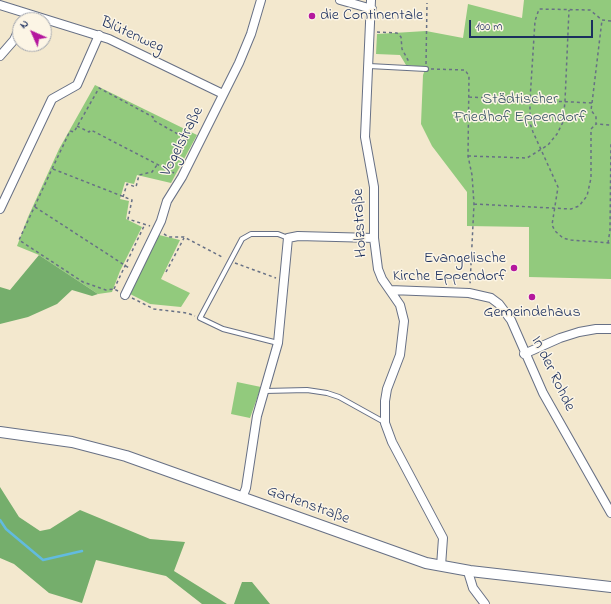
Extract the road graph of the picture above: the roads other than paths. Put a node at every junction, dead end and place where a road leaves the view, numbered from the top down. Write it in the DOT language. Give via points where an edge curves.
graph roads {
  1 [pos="261,0"];
  2 [pos="340,0"];
  3 [pos="371,0"];
  4 [pos="0,4"];
  5 [pos="372,9"];
  6 [pos="15,12"];
  7 [pos="52,24"];
  8 [pos="99,35"];
  9 [pos="12,42"];
  10 [pos="0,56"];
  11 [pos="369,66"];
  12 [pos="426,69"];
  13 [pos="223,94"];
  14 [pos="0,209"];
  15 [pos="288,238"];
  16 [pos="374,238"];
  17 [pos="390,290"];
  18 [pos="125,294"];
  19 [pos="611,329"];
  20 [pos="278,343"];
  21 [pos="524,354"];
  22 [pos="264,391"];
  23 [pos="385,423"];
  24 [pos="0,432"];
  25 [pos="242,498"];
  26 [pos="611,513"];
  27 [pos="441,566"];
  28 [pos="470,571"];
  29 [pos="611,587"];
  30 [pos="485,604"];
  1 -- 13 [label="street, Vogelstraße" via="251,34"];
  2 -- 5 [label="street"];
  3 -- 5 [label="street, Holzstraße"];
  4 -- 6 [label="street, Blütenweg"];
  5 -- 11 [label="street, Holzstraße"];
  7 -- 8 [label="street, Blütenweg"];
  8 -- 13 [label="street, Blütenweg"];
  8 -- 14 [label="street" via="77,85 52,99"];
  9 -- 10 [label="street"];
  11 -- 12 [label="lane"];
  11 -- 16 [label="street, Holzstraße" via="365,144 374,187"];
  13 -- 18 [label="street, Vogelstraße" via="182,177 167,201 157,229"];
  15 -- 16 [label="street"];
  15 -- 20 [label="street"];
  15 -- 20 [label="lane" via="278,234 251,234 242,238 200,318 223,329"];
  16 -- 17 [label="street, Holzstraße" via="378,268"];
  17 -- 21 [label="street, In der Rohde" via="469,293 491,298 506,311"];
  17 -- 23 [label="street, Holzstraße" via="400,305 404,321 400,355 387,389"];
  19 -- 21 [label="street" via="579,332"];
  20 -- 22 [label="street"];
  21 -- 26 [label="street, In der Rohde"];
  22 -- 23 [label="lane" via="307,390 327,393"];
  22 -- 25 [label="street"];
  23 -- 27 [label="street, Holzstraße" via="392,442 443,538"];
  24 -- 25 [label="street, Gartenstraße" via="96,447"];
  25 -- 27 [label="street, Gartenstraße" via="411,559"];
  27 -- 28 [label="street, Gartenstraße"];
  28 -- 29 [label="street, Gartenstraße"];
  28 -- 30 [label="street" via="472,588"];
}
